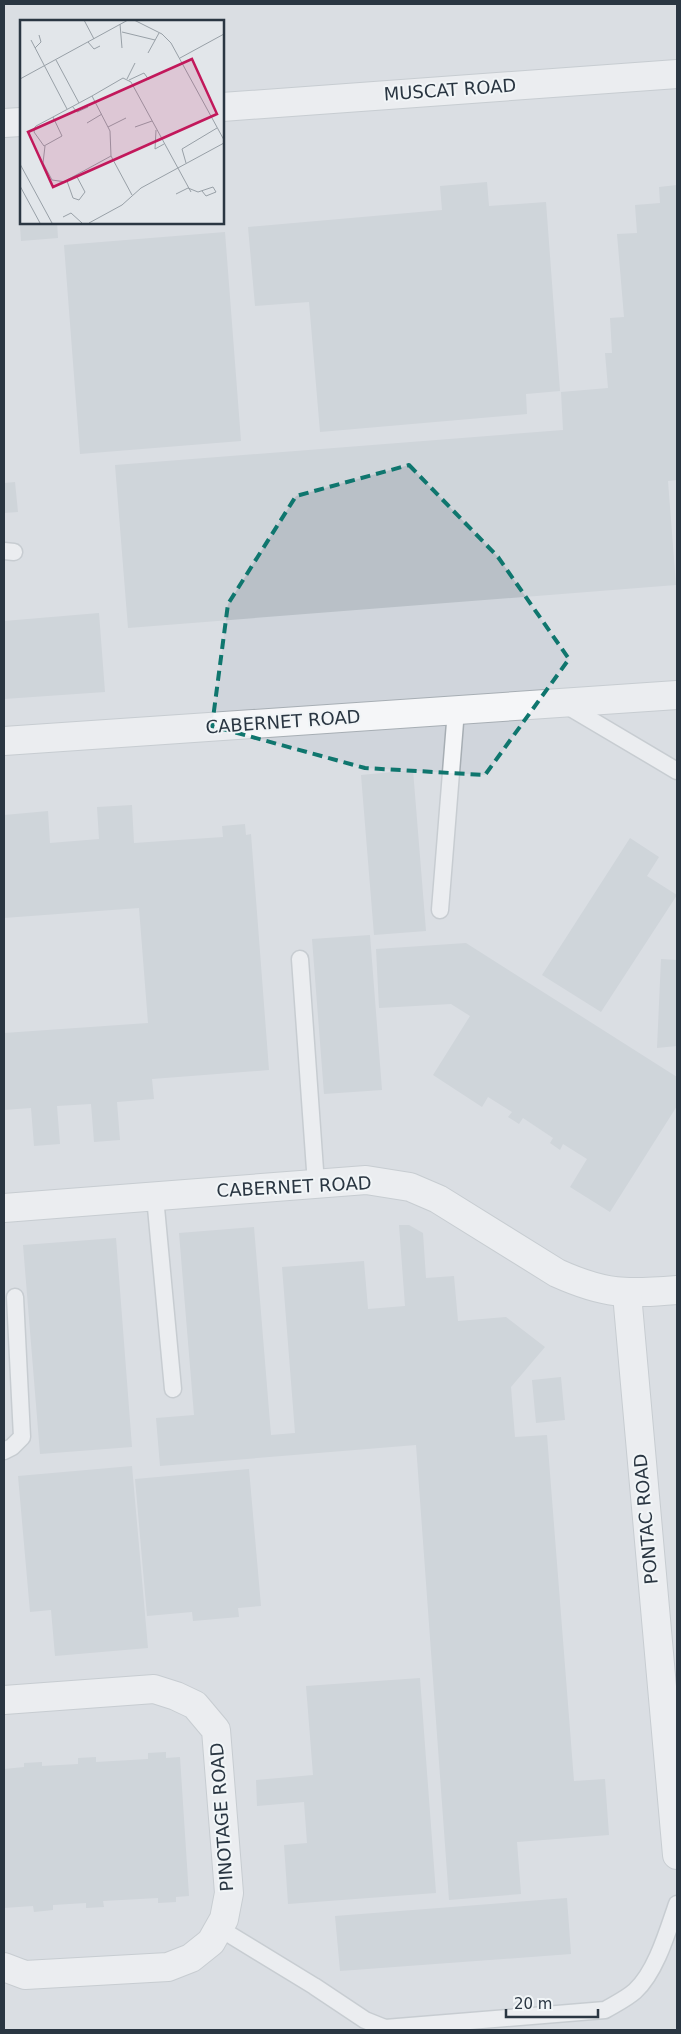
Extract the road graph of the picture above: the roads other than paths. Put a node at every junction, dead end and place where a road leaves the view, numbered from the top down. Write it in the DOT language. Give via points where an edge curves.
graph roads {
  1 [pos="677,74"];
  2 [pos="224,107"];
  3 [pos="20,122"];
  4 [pos="4,124"];
  5 [pos="677,695"];
  6 [pos="562,703"];
  7 [pos="456,710"];
  8 [pos="4,741"];
  9 [pos="677,772"];
  10 [pos="440,910"];
  11 [pos="300,959"];
  12 [pos="316,1184"];
  13 [pos="155,1196"];
  14 [pos="4,1208"];
  15 [pos="677,1290"];
  16 [pos="627,1294"];
  17 [pos="15,1297"];
  18 [pos="173,1390"];
  19 [pos="4,1450"];
  20 [pos="4,1700"];
  21 [pos="672,1743"];
  22 [pos="677,1855"];
  23 [pos="677,1904"];
  24 [pos="219,1928"];
  25 [pos="4,1967"];
  1 -- 2 [label="street, MUSCAT ROAD"];
  3 -- 4 [label="street"];
  5 -- 6 [label="street, CABERNET ROAD"];
  6 -- 7 [label="street, CABERNET ROAD"];
  6 -- 9 [label="lane"];
  7 -- 8 [label="street, CABERNET ROAD"];
  7 -- 10 [label="lane"];
  11 -- 12 [label="lane"];
  12 -- 13 [label="street, CABERNET ROAD"];
  12 -- 16 [label="street, CABERNET ROAD" via="366,1180 410,1187 438,1199 557,1273 597,1289"];
  13 -- 14 [label="street, CABERNET ROAD"];
  13 -- 18 [label="lane"];
  15 -- 16 [label="street, CABERNET ROAD"];
  16 -- 21 [label="street, PONTAC ROAD"];
  17 -- 19 [label="lane" via="22,1437"];
  20 -- 24 [label="street, PINOTAGE ROAD" via="154,1689 195,1705 216,1730 228,1894 224,1919"];
  21 -- 22 [label="street, PONTAC ROAD"];
  23 -- 24 [label="lane" via="646,1977 636,1991 605,2010 385,2028 365,2020"];
  24 -- 25 [label="street, PINOTAGE ROAD" via="211,1942 191,1958 168,1967 25,1975"];
}
